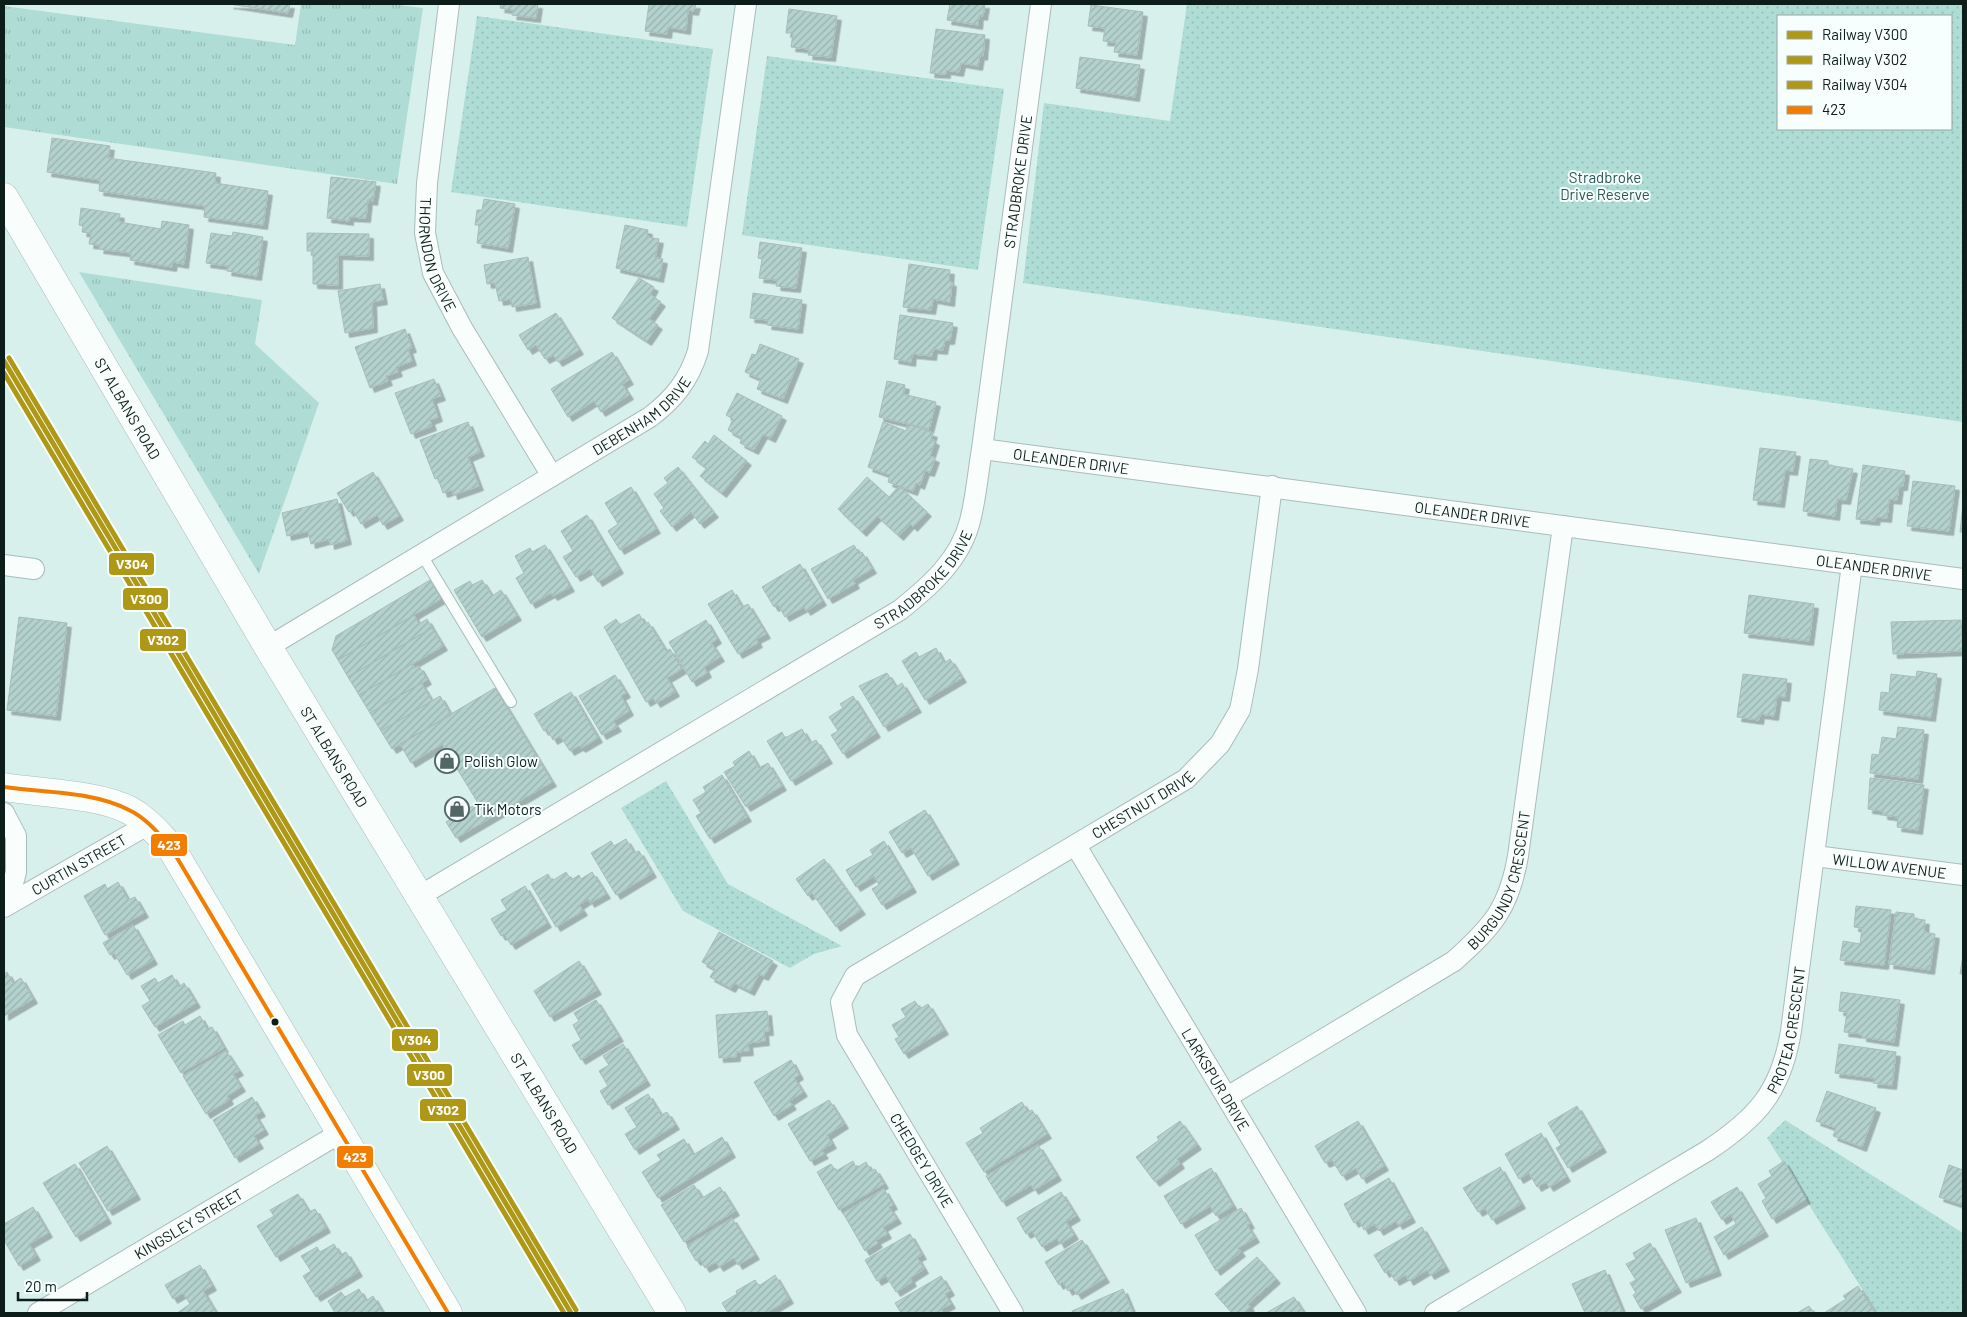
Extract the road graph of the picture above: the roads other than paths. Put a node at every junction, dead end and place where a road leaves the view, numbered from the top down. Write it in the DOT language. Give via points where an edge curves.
graph roads {
  1 [pos="449,4"];
  2 [pos="746,4"];
  3 [pos="1041,4"];
  4 [pos="4,197"];
  5 [pos="982,449"];
  6 [pos="552,476"];
  7 [pos="1272,486"];
  8 [pos="1563,526"];
  9 [pos="422,555"];
  10 [pos="1852,564"];
  11 [pos="4,565"];
  12 [pos="34,569"];
  13 [pos="1963,579"];
  14 [pos="268,648"];
  15 [pos="510,702"];
  16 [pos="4,788"];
  17 [pos="4,813"];
  18 [pos="149,824"];
  19 [pos="1076,846"];
  20 [pos="1815,856"];
  21 [pos="1963,875"];
  22 [pos="418,897"];
  23 [pos="6,906"];
  24 [pos="842,1002"];
  25 [pos="1227,1097"];
  26 [pos="340,1133"];
  27 [pos="38,1313"];
  28 [pos="448,1313"];
  29 [pos="672,1313"];
  30 [pos="1013,1313"];
  31 [pos="1356,1313"];
  32 [pos="1435,1313"];
  1 -- 6 [label="street, THORNDON DRIVE" via="427,184 425,233 433,273 462,328"];
  2 -- 6 [label="street, DEBENHAM DRIVE" via="704,316 691,372 679,392 664,407"];
  3 -- 5 [label="street, STRADBROKE DRIVE"];
  4 -- 14 [label="main road, ST ALBANS ROAD"];
  5 -- 7 [label="street, OLEANDER DRIVE"];
  5 -- 22 [label="street, STRADBROKE DRIVE" via="970,522 951,561 929,587 891,615"];
  6 -- 9 [label="street, DEBENHAM DRIVE"];
  7 -- 8 [label="street, OLEANDER DRIVE"];
  7 -- 19 [label="street, CHESTNUT DRIVE" via="1240,710 1220,744 1186,779"];
  8 -- 10 [label="street, OLEANDER DRIVE"];
  8 -- 25 [label="street, BURGUNDY CRESCENT" via="1518,856 1507,901 1483,934 1454,961"];
  9 -- 14 [label="street, DEBENHAM DRIVE"];
  9 -- 15 [label="lane"];
  10 -- 13 [label="street, OLEANDER DRIVE"];
  10 -- 20 [label="street, PROTEA CRESCENT"];
  11 -- 12 [label="street"];
  14 -- 22 [label="main road, ST ALBANS ROAD"];
  16 -- 18 [label="main road" via="108,802 130,810"];
  17 -- 23 [label="street, CURTIN STREET" via="16,836 16,872"];
  18 -- 23 [label="street, CURTIN STREET"];
  18 -- 26 [label="main road" via="170,846"];
  19 -- 24 [label="street, CHESTNUT DRIVE" via="855,976"];
  19 -- 25 [label="street, LARKSPUR DRIVE"];
  20 -- 21 [label="street, WILLOW AVENUE"];
  20 -- 32 [label="street, PROTEA CRESCENT" via="1788,1051 1781,1072 1758,1110 1736,1131 1707,1151"];
  22 -- 29 [label="main road, ST ALBANS ROAD"];
  24 -- 30 [label="street, CHEDGEY DRIVE" via="847,1035"];
  25 -- 31 [label="street, LARKSPUR DRIVE"];
  26 -- 27 [label="street, KINGSLEY STREET"];
  26 -- 28 [label="main road"];
}
